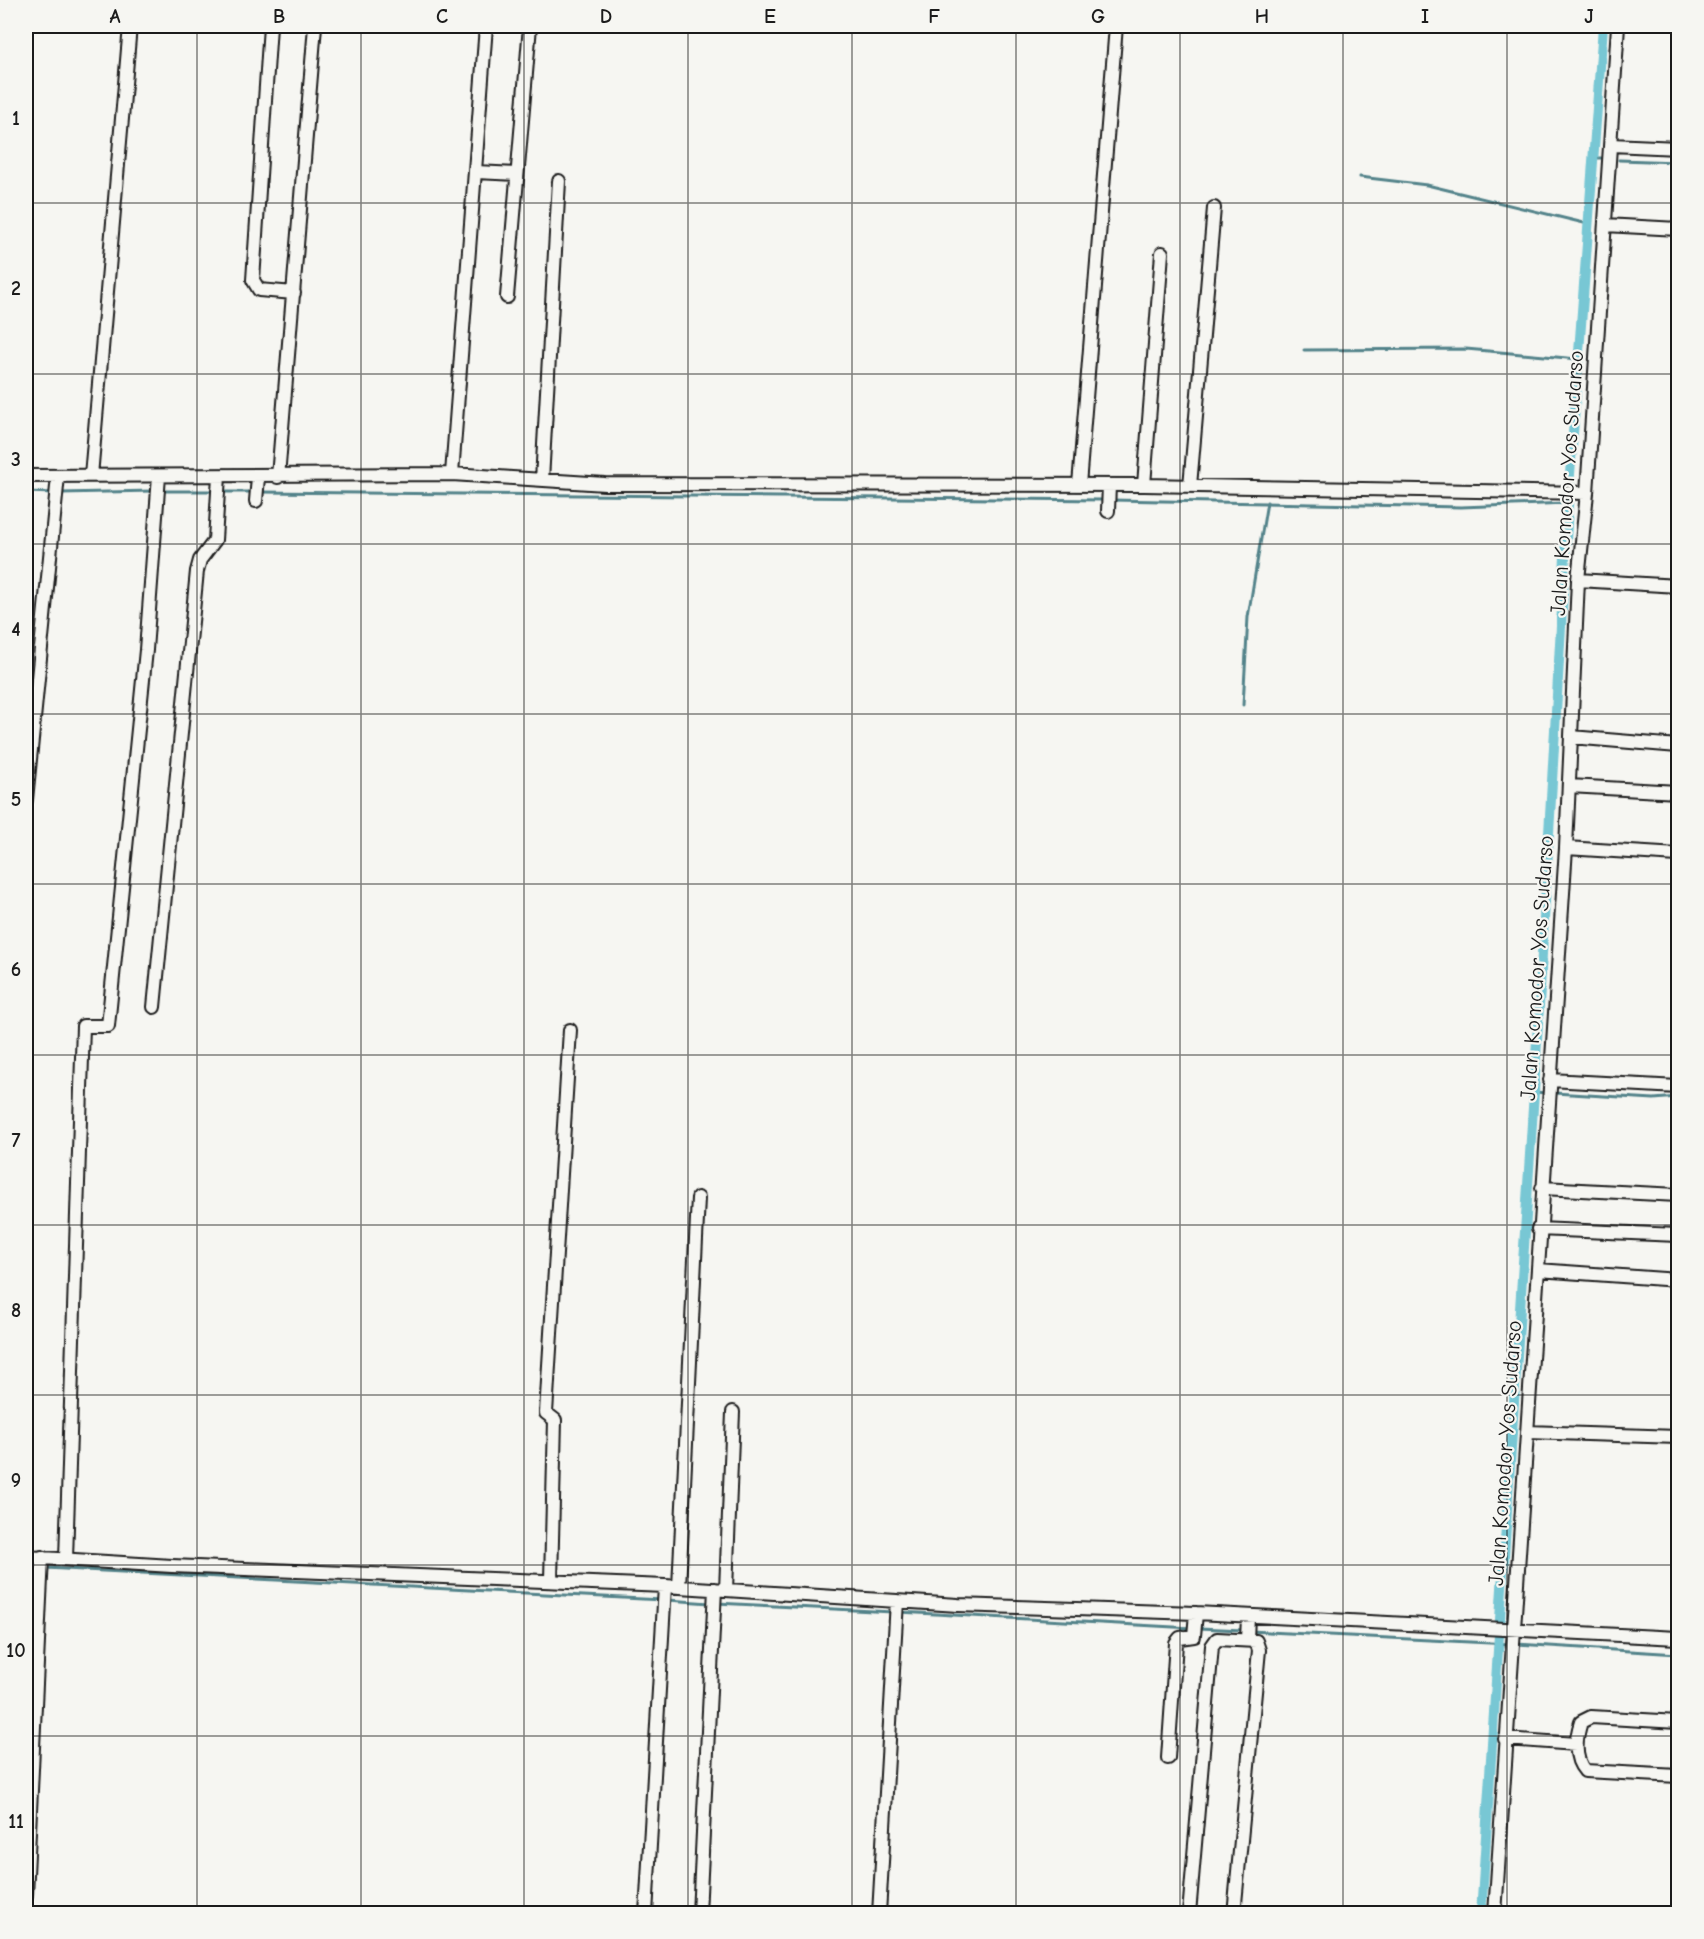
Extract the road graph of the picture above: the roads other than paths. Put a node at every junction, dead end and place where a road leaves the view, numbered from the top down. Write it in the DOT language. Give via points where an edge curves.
graph roads {
  1 [pos="130,26"];
  2 [pos="270,26"];
  3 [pos="315,26"];
  4 [pos="486,26"];
  5 [pos="530,26"];
  6 [pos="1116,26"];
  7 [pos="1618,26"];
  8 [pos="1611,145"];
  9 [pos="1678,148"];
  10 [pos="476,172"];
  11 [pos="518,174"];
  12 [pos="559,181"];
  13 [pos="1214,208"];
  14 [pos="1605,225"];
  15 [pos="1678,229"];
  16 [pos="1162,253"];
  17 [pos="294,293"];
  18 [pos="507,297"];
  19 [pos="452,474"];
  20 [pos="26,476"];
  21 [pos="91,476"];
  22 [pos="278,477"];
  23 [pos="159,480"];
  24 [pos="542,480"];
  25 [pos="58,481"];
  26 [pos="219,481"];
  27 [pos="258,481"];
  28 [pos="1079,485"];
  29 [pos="1143,485"];
  30 [pos="1190,486"];
  31 [pos="1109,489"];
  32 [pos="1584,493"];
  33 [pos="256,500"];
  34 [pos="1108,509"];
  35 [pos="1578,580"];
  36 [pos="1678,586"];
  37 [pos="1571,737"];
  38 [pos="1678,746"];
  39 [pos="27,778"];
  40 [pos="1569,786"];
  41 [pos="1678,792"];
  42 [pos="26,800"];
  43 [pos="1566,848"];
  44 [pos="1678,855"];
  45 [pos="154,1007"];
  46 [pos="570,1030"];
  47 [pos="1550,1083"];
  48 [pos="1678,1087"];
  49 [pos="1542,1188"];
  50 [pos="1678,1195"];
  51 [pos="698,1198"];
  52 [pos="1538,1229"];
  53 [pos="1678,1235"];
  54 [pos="1538,1270"];
  55 [pos="1678,1280"];
  56 [pos="733,1412"];
  57 [pos="1527,1432"];
  58 [pos="1678,1437"];
  59 [pos="26,1557"];
  60 [pos="42,1559"];
  61 [pos="66,1559"];
  62 [pos="551,1580"];
  63 [pos="679,1587"];
  64 [pos="665,1588"];
  65 [pos="719,1592"];
  66 [pos="897,1603"];
  67 [pos="1248,1619"];
  68 [pos="1196,1620"];
  69 [pos="1510,1631"];
  70 [pos="1247,1638"];
  71 [pos="1678,1638"];
  72 [pos="1678,1722"];
  73 [pos="1505,1739"];
  74 [pos="29,1740"];
  75 [pos="1576,1744"];
  76 [pos="1168,1758"];
  77 [pos="1678,1776"];
  78 [pos="26,1896"];
  79 [pos="646,1914"];
  80 [pos="699,1914"];
  81 [pos="879,1914"];
  82 [pos="1189,1914"];
  83 [pos="1234,1914"];
  84 [pos="1495,1914"];
  1 -- 21 [label="street"];
  2 -- 17 [label="street" via="253,280 259,290"];
  3 -- 17 [label="street"];
  4 -- 10 [label="street"];
  5 -- 11 [label="street"];
  6 -- 28 [label="street"];
  7 -- 8 [label="street, Jalan Komodor Yos Sudarso"];
  8 -- 9 [label="street"];
  8 -- 14 [label="street, Jalan Komodor Yos Sudarso"];
  10 -- 11 [label="street"];
  10 -- 19 [label="street"];
  11 -- 18 [label="street"];
  12 -- 24 [label="street"];
  13 -- 30 [label="street"];
  14 -- 15 [label="street"];
  14 -- 32 [label="street, Jalan Komodor Yos Sudarso"];
  16 -- 29 [label="street"];
  17 -- 22 [label="street"];
  19 -- 22 [label="street"];
  19 -- 24 [label="street"];
  20 -- 25 [label="street"];
  21 -- 23 [label="street"];
  21 -- 25 [label="street"];
  22 -- 27 [label="street"];
  23 -- 26 [label="street"];
  23 -- 61 [label="street" via="108,1026 82,1026"];
  24 -- 28 [label="street" via="605,484"];
  25 -- 39 [label="street"];
  26 -- 27 [label="street"];
  26 -- 45 [label="street" via="215,540 197,571"];
  27 -- 33 [label="street"];
  28 -- 31 [label="street"];
  29 -- 30 [label="street"];
  29 -- 31 [label="street"];
  30 -- 32 [label="street"];
  31 -- 34 [label="street"];
  32 -- 35 [label="street, Jalan Komodor Yos Sudarso"];
  35 -- 36 [label="street"];
  35 -- 37 [label="street, Jalan Komodor Yos Sudarso"];
  37 -- 38 [label="street"];
  37 -- 40 [label="street, Jalan Komodor Yos Sudarso"];
  39 -- 42 [label="street"];
  40 -- 41 [label="street"];
  40 -- 43 [label="street, Jalan Komodor Yos Sudarso"];
  43 -- 44 [label="street"];
  43 -- 47 [label="street, Jalan Komodor Yos Sudarso"];
  46 -- 62 [label="street" via="546,1413 555,1420"];
  47 -- 48 [label="street"];
  47 -- 49 [label="street, Jalan Komodor Yos Sudarso"];
  49 -- 50 [label="street"];
  49 -- 52 [label="street, Jalan Komodor Yos Sudarso"];
  51 -- 63 [label="street"];
  52 -- 53 [label="street"];
  52 -- 54 [label="street, Jalan Komodor Yos Sudarso"];
  54 -- 55 [label="street"];
  54 -- 57 [label="street, Jalan Komodor Yos Sudarso"];
  56 -- 65 [label="street"];
  57 -- 58 [label="street"];
  57 -- 69 [label="street, Jalan Komodor Yos Sudarso"];
  59 -- 60 [label="street"];
  60 -- 61 [label="street"];
  60 -- 74 [label="street"];
  61 -- 62 [label="street"];
  62 -- 64 [label="street"];
  63 -- 64 [label="street"];
  63 -- 65 [label="street"];
  64 -- 79 [label="street"];
  65 -- 66 [label="street"];
  65 -- 80 [label="street" via="714,1610"];
  66 -- 68 [label="street"];
  66 -- 81 [label="street"];
  67 -- 68 [label="street"];
  67 -- 69 [label="street"];
  67 -- 70 [label="street"];
  68 -- 76 [label="street" via="1194,1636 1180,1638 1176,1643"];
  69 -- 71 [label="street"];
  69 -- 73 [label="street, Jalan Komodor Yos Sudarso" via="1512,1656"];
  70 -- 82 [label="street" via="1217,1639 1212,1646"];
  70 -- 83 [label="street" via="1256,1641 1259,1650"];
  72 -- 75 [label="street" via="1591,1717 1581,1722"];
  73 -- 75 [label="street"];
  73 -- 84 [label="street, Jalan Komodor Yos Sudarso"];
  74 -- 78 [label="street"];
  75 -- 77 [label="street" via="1585,1771"];
}
